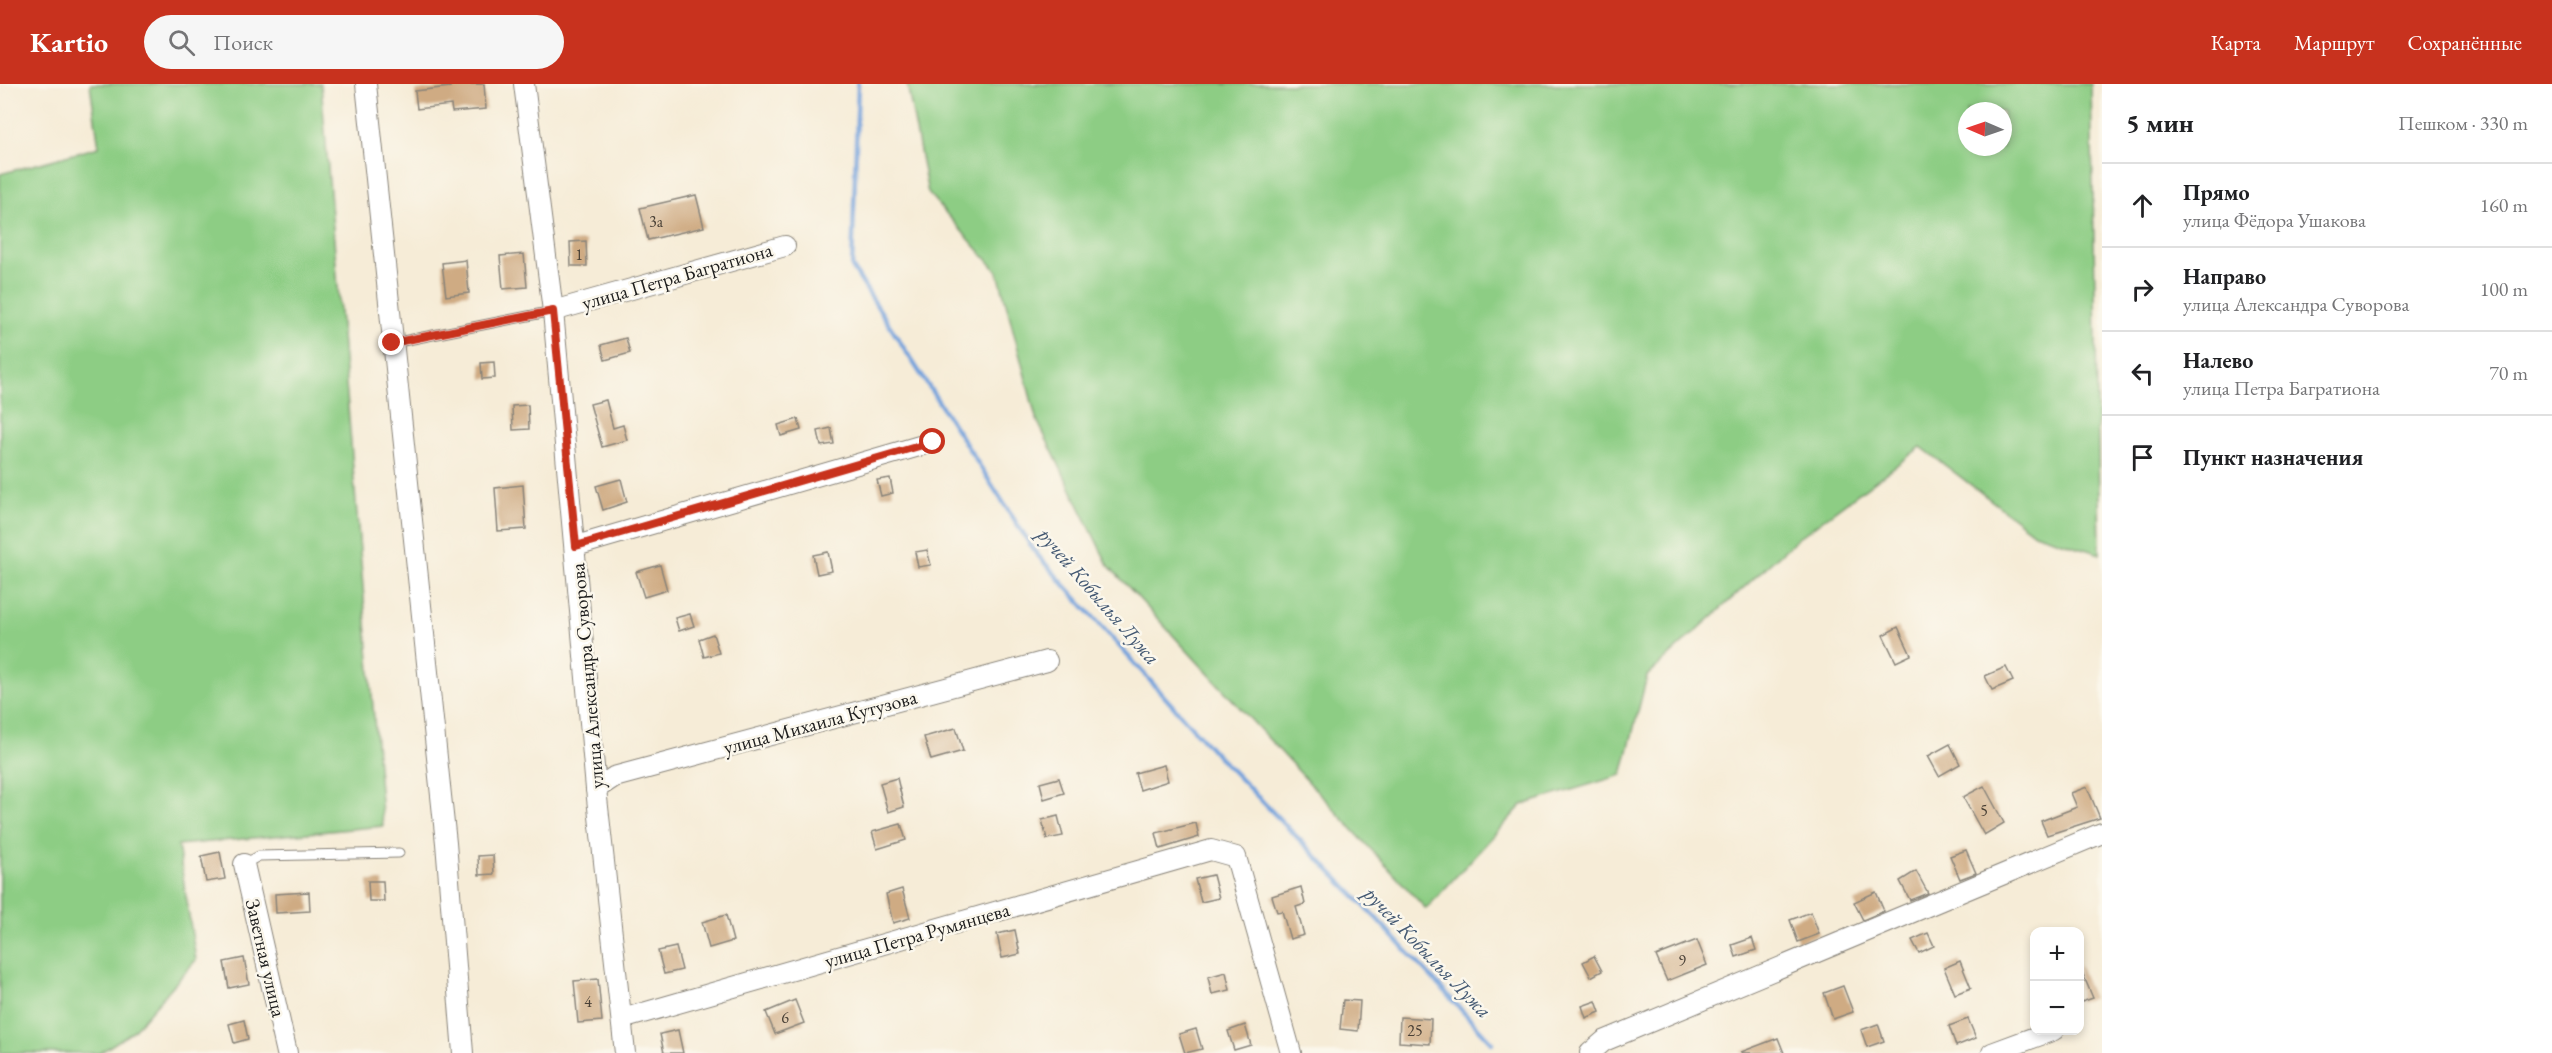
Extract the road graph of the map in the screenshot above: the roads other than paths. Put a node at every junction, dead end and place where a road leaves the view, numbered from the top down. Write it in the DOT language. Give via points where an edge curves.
graph roads {
  1 [pos="366,84"];
  2 [pos="524,84"];
  3 [pos="785,246"];
  4 [pos="553,311"];
  5 [pos="392,343"];
  6 [pos="933,442"];
  7 [pos="576,546"];
  8 [pos="1047,660"];
  9 [pos="596,789"];
  10 [pos="2099,838"];
  11 [pos="399,853"];
  12 [pos="244,864"];
  13 [pos="622,1019"];
  14 [pos="2041,1035"];
  15 [pos="287,1053"];
  16 [pos="462,1053"];
  17 [pos="626,1053"];
  18 [pos="1291,1053"];
  19 [pos="1590,1053"];
  20 [pos="1992,1053"];
  1 -- 5 [label="street"];
  2 -- 4 [label="street, улица Александра Суворова"];
  3 -- 4 [label="street, улица Петра Багратиона"];
  4 -- 5 [label="lane, улица Петра Багратиона"];
  4 -- 7 [label="street, улица Александра Суворова"];
  5 -- 16 [label="street" via="446,843"];
  6 -- 7 [label="street"];
  7 -- 9 [label="street, улица Александра Суворова"];
  8 -- 9 [label="street, улица Михаила Кутузова" via="614,777"];
  9 -- 13 [label="street, улица Александра Суворова"];
  10 -- 19 [label="street" via="1604,1041"];
  11 -- 12 [label="lane" via="259,856"];
  12 -- 15 [label="street, Заветная улица"];
  13 -- 17 [label="street, улица Александра Суворова"];
  13 -- 18 [label="street, улица Петра Румянцева" via="1211,850 1236,857"];
  14 -- 20 [label="street"];
}
